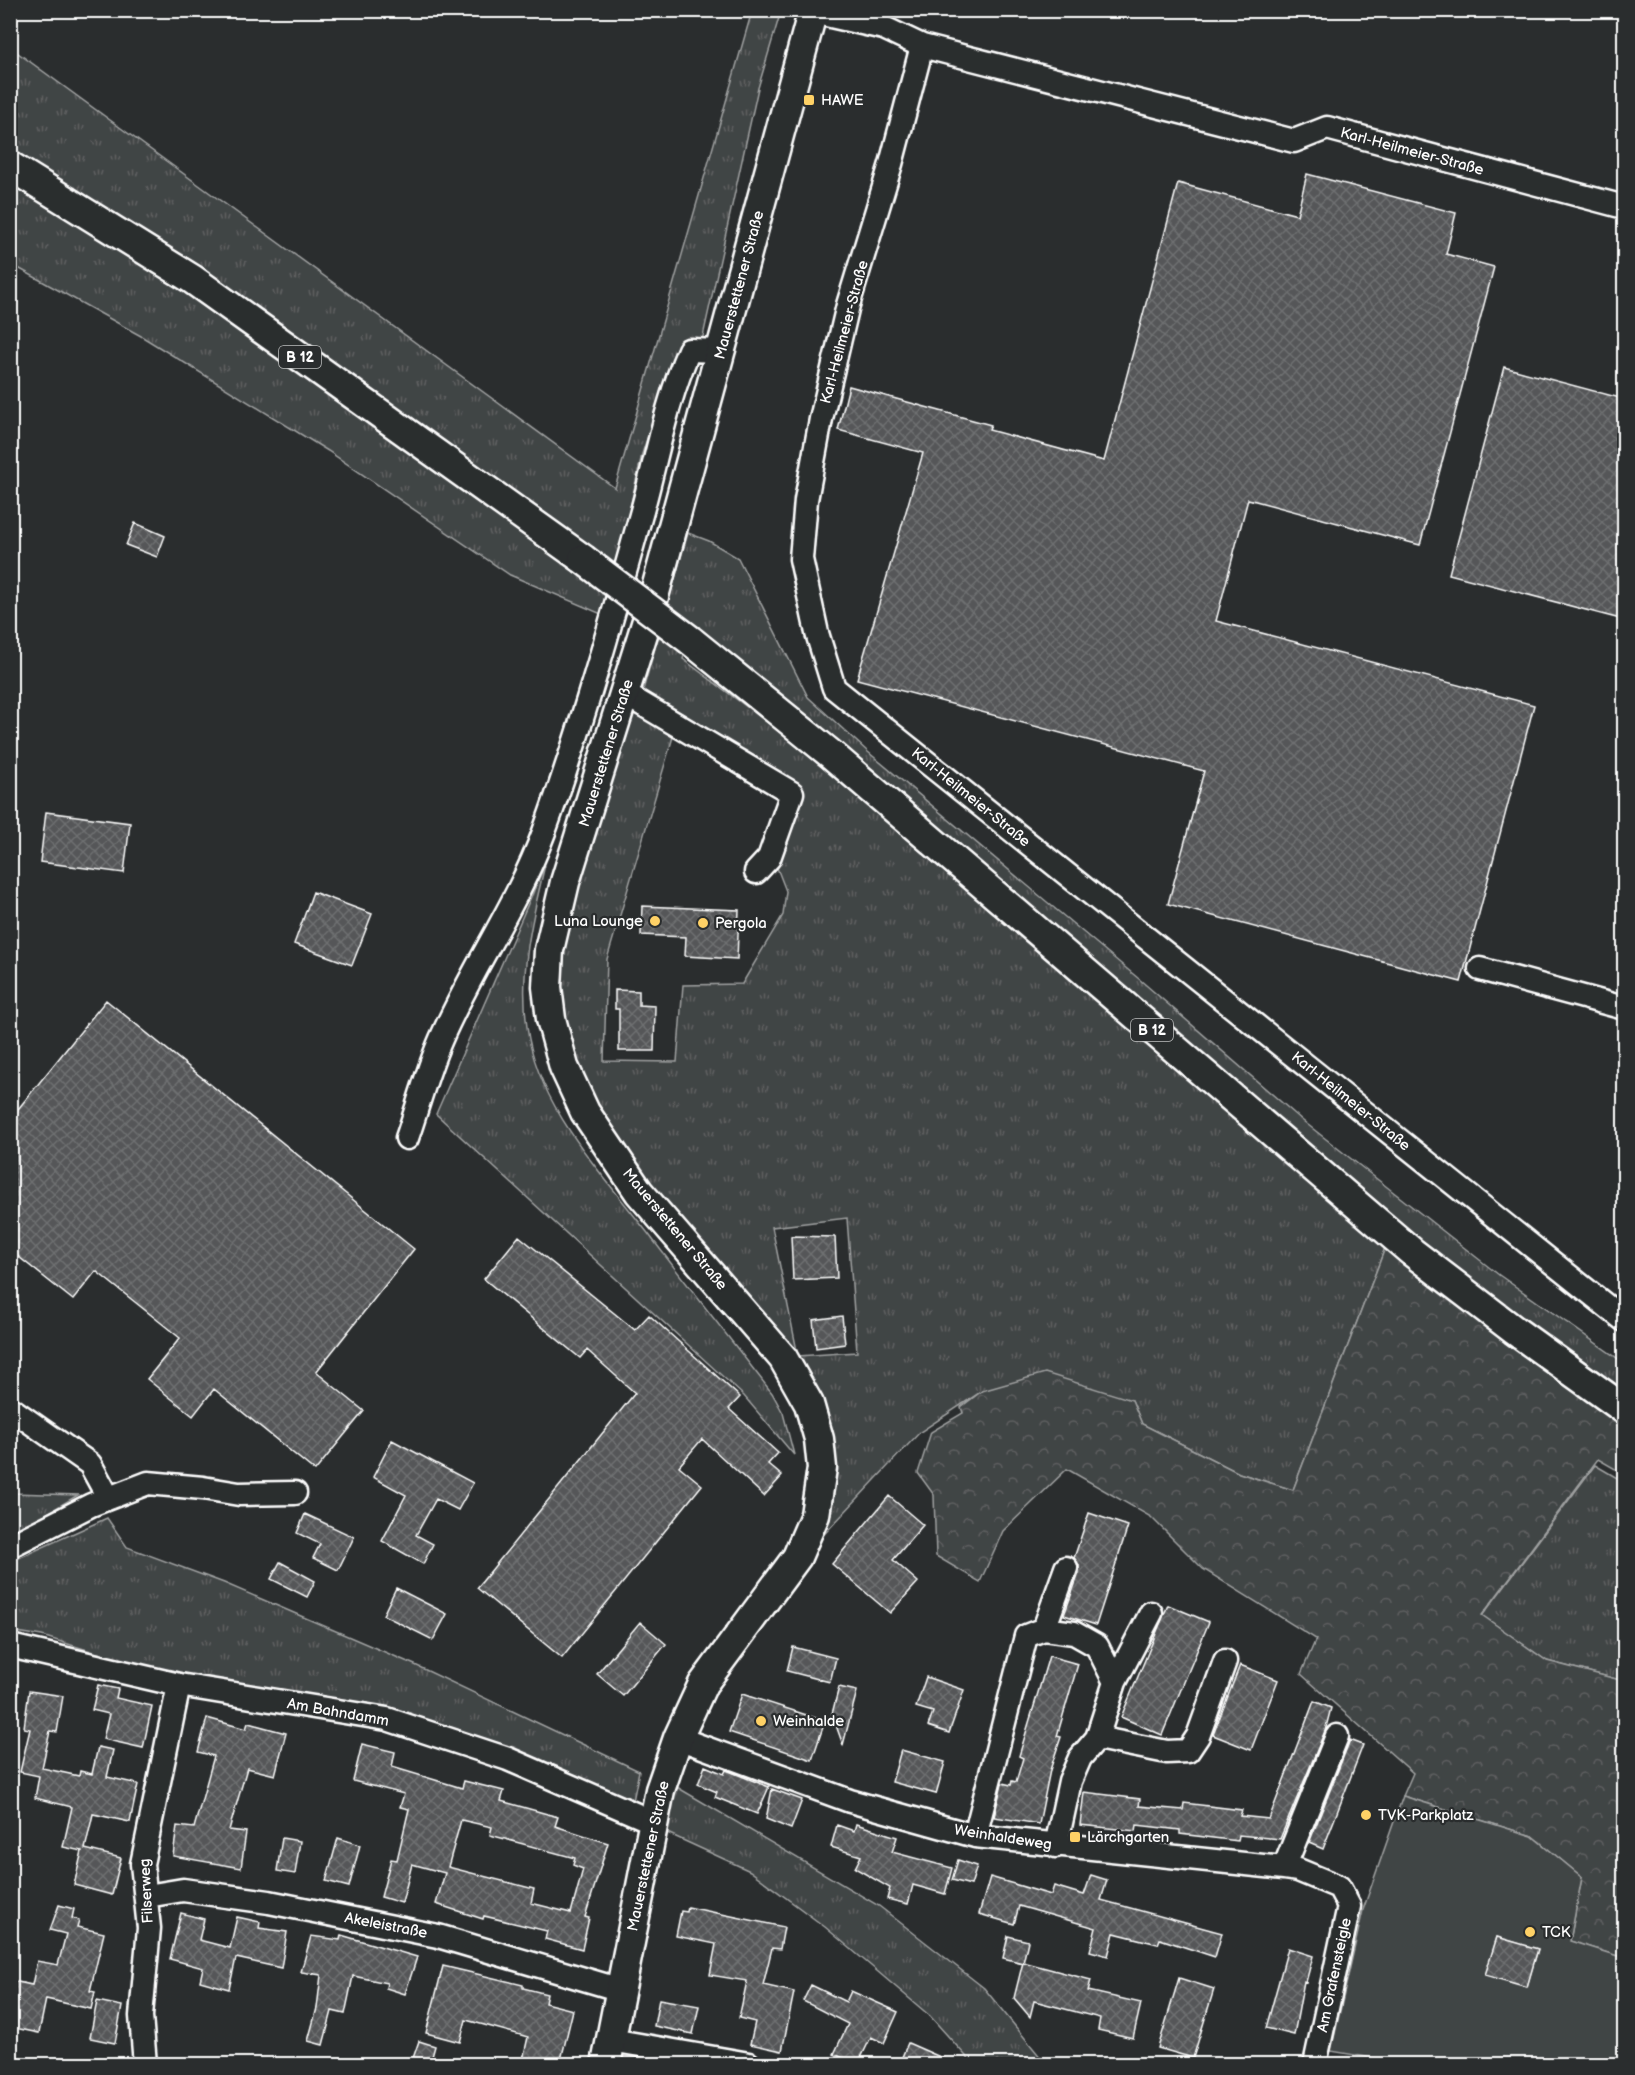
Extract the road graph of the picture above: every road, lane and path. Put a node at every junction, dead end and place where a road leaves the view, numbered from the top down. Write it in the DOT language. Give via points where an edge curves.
graph roads {
  1 [pos="813,11"];
  2 [pos="922,46"];
  3 [pos="10,166"];
  4 [pos="1624,207"];
  5 [pos="721,351"];
  6 [pos="625,694"];
  7 [pos="756,872"];
  8 [pos="1480,969"];
  9 [pos="1624,1008"];
  10 [pos="407,1138"];
  11 [pos="1624,1320"];
  12 [pos="10,1408"];
  13 [pos="1624,1409"];
  14 [pos="295,1493"];
  15 [pos="100,1501"];
  16 [pos="10,1546"];
  17 [pos="1066,1568"];
  18 [pos="1151,1613"];
  19 [pos="1044,1629"];
  20 [pos="10,1646"];
  21 [pos="1225,1661"];
  22 [pos="1115,1682"];
  23 [pos="179,1685"];
  24 [pos="1337,1736"];
  25 [pos="678,1738"];
  26 [pos="1097,1738"];
  27 [pos="653,1822"];
  28 [pos="975,1836"];
  29 [pos="1056,1845"];
  30 [pos="1284,1868"];
  31 [pos="1339,1887"];
  32 [pos="147,1896"];
  33 [pos="621,1990"];
  34 [pos="608,2052"];
  35 [pos="145,2064"];
  36 [pos="749,2064"];
  37 [pos="1318,2064"];
  1 -- 2 [label="street, Karl-Heilmeier-Straße" via="884,28"];
  1 -- 5 [label="main road, Mauerstettener Straße"];
  2 -- 4 [label="street, Karl-Heilmeier-Straße" via="1058,93 1294,141 1327,128"];
  2 -- 11 [label="street, Karl-Heilmeier-Straße" via="916,92 895,144 848,305 807,500 801,559 834,688"];
  3 -- 13 [label="main road, B 12, bridge" via="192,279 690,640 832,755 1412,1252"];
  5 -- 6 [label="main road, Mauerstettener Straße"];
  5 -- 10 [label="street" via="689,350 674,385 602,654 543,833 519,892 440,1041"];
  6 -- 7 [label="street" via="792,793 769,858"];
  6 -- 25 [label="main road, Mauerstettener Straße" via="554,927 547,987 551,1019 564,1067 585,1112 639,1192 783,1358 810,1404 822,1468 814,1515 797,1557 703,1684"];
  8 -- 9 [label="street"];
  12 -- 15 [label="street" via="90,1464"];
  14 -- 15 [label="street" via="238,1494 148,1483"];
  15 -- 16 [label="street"];
  17 -- 19 [label="street"];
  18 -- 22 [label="street"];
  19 -- 22 [label="street" via="1074,1633 1097,1646"];
  19 -- 28 [label="street" via="1026,1636"];
  20 -- 23 [label="street, Am Bahndamm"];
  21 -- 26 [label="street" via="1198,1736 1188,1751 1167,1752"];
  22 -- 26 [label="street"];
  23 -- 27 [label="street, Am Bahndamm" via="387,1719 508,1759"];
  23 -- 32 [label="street, Filserweg" via="142,1864"];
  24 -- 30 [label="street"];
  25 -- 27 [label="main road, Mauerstettener Straße"];
  25 -- 28 [label="street, Weinhaldeweg" via="850,1801"];
  26 -- 29 [label="street" via="1080,1758 1070,1781"];
  27 -- 33 [label="main road, Mauerstettener Straße"];
  28 -- 29 [label="street, Weinhaldeweg"];
  29 -- 30 [label="street, Weinhaldeweg"];
  30 -- 31 [label="street, Weinhaldeweg"];
  31 -- 37 [label="street, Am Grafensteigle" via="1349,1906"];
  32 -- 33 [label="street, Akeleistraße" via="183,1890 301,1908 438,1936"];
  32 -- 35 [label="street, Filserweg" via="149,1928 141,2016"];
  33 -- 34 [label="main road, Mauerstettener Straße"];
  34 -- 36 [label="street"];
}
